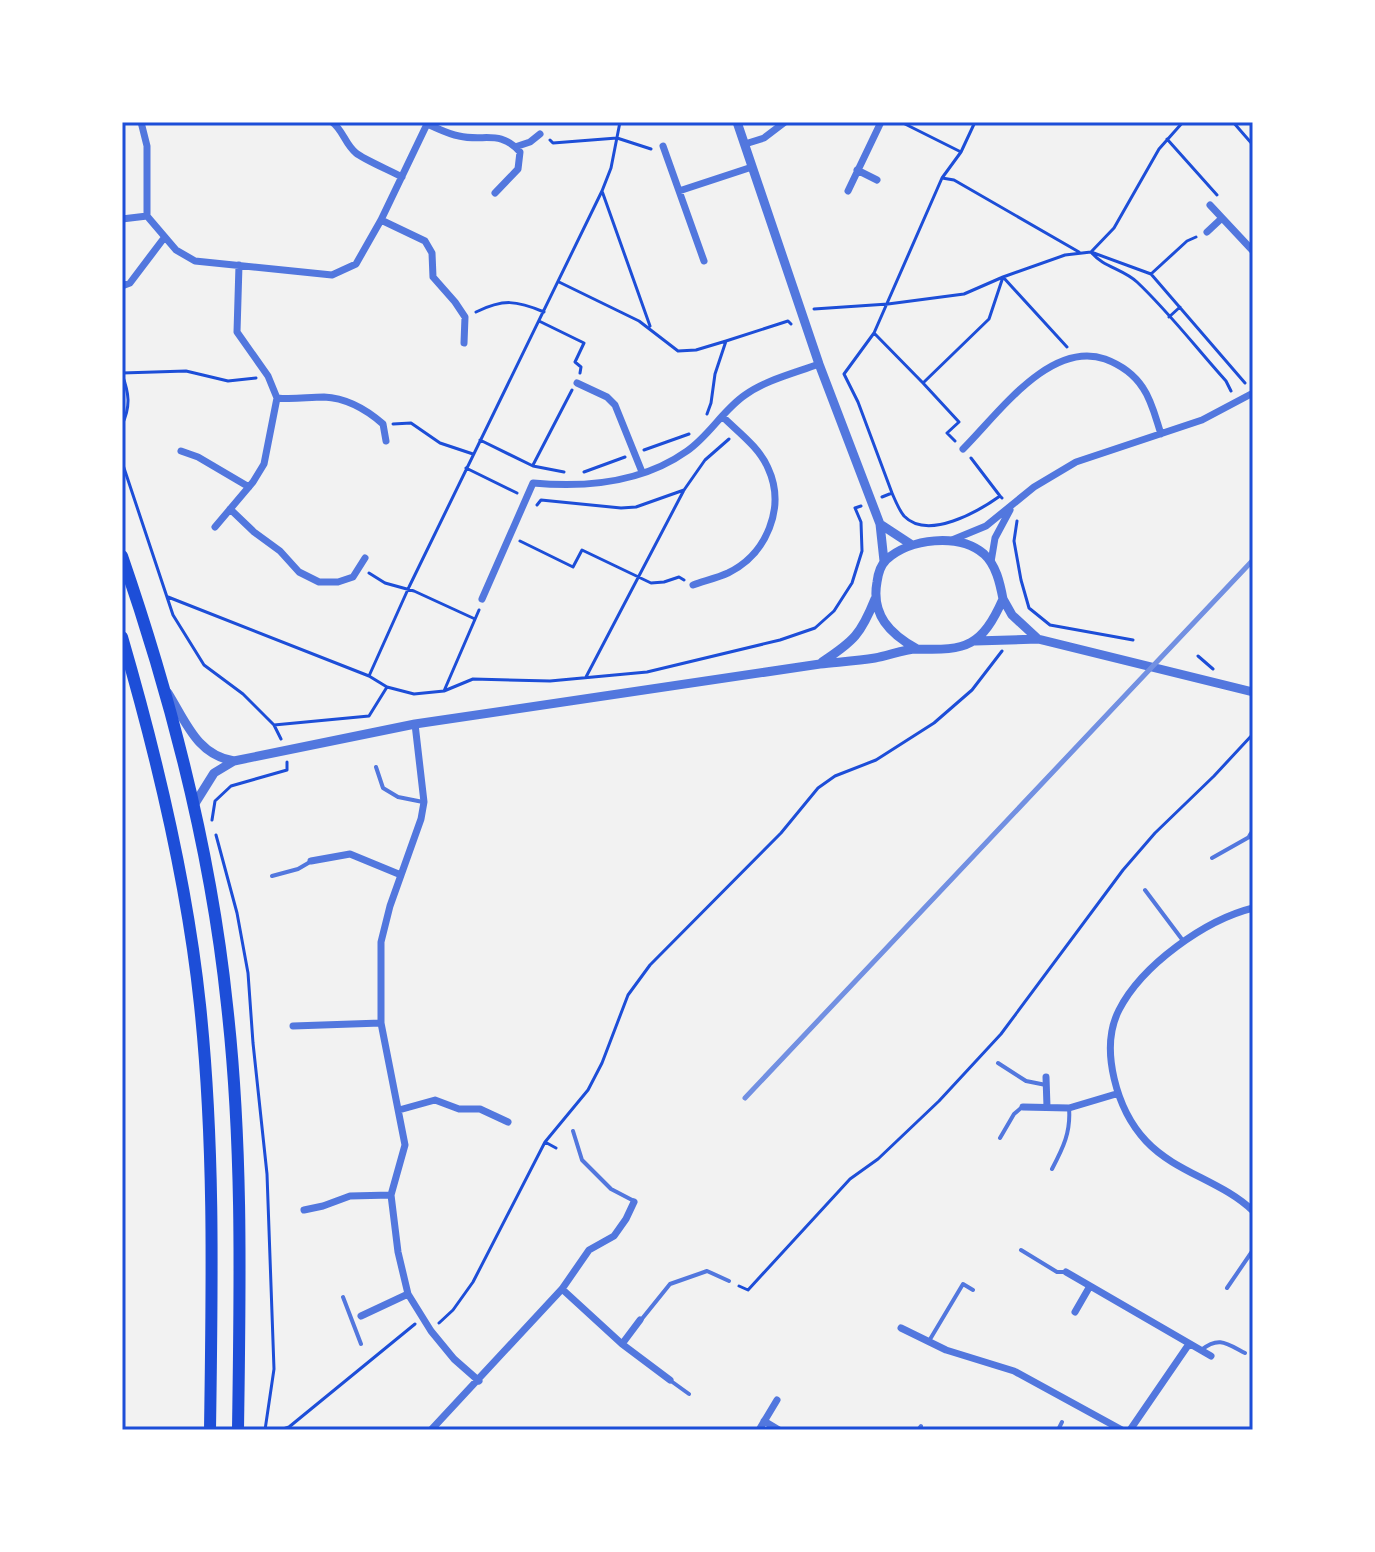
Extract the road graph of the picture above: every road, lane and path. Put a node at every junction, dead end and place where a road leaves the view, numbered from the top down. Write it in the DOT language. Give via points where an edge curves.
graph roads {
  1 [pos="141,122"];
  2 [pos="332,122"];
  3 [pos="620,122"];
  4 [pos="737,122"];
  5 [pos="785,122"];
  6 [pos="880,122"];
  7 [pos="901,122"];
  8 [pos="975,122"];
  9 [pos="1183,122"];
  10 [pos="1233,122"];
  11 [pos="428,123"];
  12 [pos="540,134"];
  13 [pos="617,138"];
  14 [pos="1167,139"];
  15 [pos="745,144"];
  16 [pos="1253,145"];
  17 [pos="663,146"];
  18 [pos="515,147"];
  19 [pos="961,152"];
  20 [pos="666,155"];
  21 [pos="752,167"];
  22 [pos="857,170"];
  23 [pos="402,177"];
  24 [pos="942,178"];
  25 [pos="877,180"];
  26 [pos="602,191"];
  27 [pos="679,191"];
  28 [pos="848,191"];
  29 [pos="495,193"];
  30 [pos="1210,205"];
  31 [pos="147,216"];
  32 [pos="1222,218"];
  33 [pos="122,219"];
  34 [pos="381,220"];
  35 [pos="1207,232"];
  36 [pos="164,238"];
  37 [pos="1253,251"];
  38 [pos="1091,252"];
  39 [pos="1082,253"];
  40 [pos="704,261"];
  41 [pos="239,265"];
  42 [pos="1151,274"];
  43 [pos="1003,277"];
  44 [pos="558,281"];
  45 [pos="122,286"];
  46 [pos="888,304"];
  47 [pos="1180,307"];
  48 [pos="800,310"];
  49 [pos="544,312"];
  50 [pos="465,317"];
  51 [pos="1169,317"];
  52 [pos="539,321"];
  53 [pos="805,323"];
  54 [pos="651,330"];
  55 [pos="874,333"];
  56 [pos="726,341"];
  57 [pos="464,343"];
  58 [pos="1075,356"];
  59 [pos="819,364"];
  60 [pos="122,374"];
  61 [pos="268,376"];
  62 [pos="577,383"];
  63 [pos="923,383"];
  64 [pos="1253,393"];
  65 [pos="277,398"];
  66 [pos="1236,402"];
  67 [pos="723,417"];
  68 [pos="703,423"];
  69 [pos="383,424"];
  70 [pos="122,425"];
  71 [pos="738,432"];
  72 [pos="692,433"];
  73 [pos="1161,434"];
  74 [pos="480,440"];
  75 [pos="386,441"];
  76 [pos="963,449"];
  77 [pos="181,451"];
  78 [pos="473,454"];
  79 [pos="635,454"];
  80 [pos="122,462"];
  81 [pos="533,466"];
  82 [pos="466,468"];
  83 [pos="577,472"];
  84 [pos="642,472"];
  85 [pos="567,473"];
  86 [pos="249,487"];
  87 [pos="684,490"];
  88 [pos="892,493"];
  89 [pos="1000,496"];
  90 [pos="527,497"];
  91 [pos="872,502"];
  92 [pos="535,508"];
  93 [pos="1011,508"];
  94 [pos="230,509"];
  95 [pos="880,524"];
  96 [pos="215,527"];
  97 [pos="510,536"];
  98 [pos="951,541"];
  99 [pos="912,545"];
  100 [pos="122,556"];
  101 [pos="365,558"];
  102 [pos="884,561"];
  103 [pos="990,563"];
  104 [pos="360,566"];
  105 [pos="640,577"];
  106 [pos="693,585"];
  107 [pos="408,590"];
  108 [pos="165,596"];
  109 [pos="482,599"];
  110 [pos="875,599"];
  111 [pos="1003,599"];
  112 [pos="1029,608"];
  113 [pos="476,620"];
  114 [pos="1021,624"];
  115 [pos="122,637"];
  116 [pos="1011,639"];
  117 [pos="1038,639"];
  118 [pos="974,642"];
  119 [pos="917,649"];
  120 [pos="820,664"];
  121 [pos="369,676"];
  122 [pos="586,677"];
  123 [pos="387,687"];
  124 [pos="165,689"];
  125 [pos="444,691"];
  126 [pos="1253,692"];
  127 [pos="415,724"];
  128 [pos="274,725"];
  129 [pos="1253,734"];
  130 [pos="285,750"];
  131 [pos="234,761"];
  132 [pos="376,767"];
  133 [pos="424,802"];
  134 [pos="194,805"];
  135 [pos="212,820"];
  136 [pos="1252,834"];
  137 [pos="216,836"];
  138 [pos="1212,858"];
  139 [pos="311,861"];
  140 [pos="401,875"];
  141 [pos="272,876"];
  142 [pos="1145,890"];
  143 [pos="1253,908"];
  144 [pos="1184,942"];
  145 [pos="381,1023"];
  146 [pos="293,1026"];
  147 [pos="998,1063"];
  148 [pos="1046,1081"];
  149 [pos="1116,1094"];
  150 [pos="1023,1107"];
  151 [pos="1047,1107"];
  152 [pos="1069,1108"];
  153 [pos="399,1110"];
  154 [pos="508,1122"];
  155 [pos="573,1131"];
  156 [pos="1000,1138"];
  157 [pos="545,1142"];
  158 [pos="556,1148"];
  159 [pos="1052,1169"];
  160 [pos="391,1195"];
  161 [pos="634,1202"];
  162 [pos="304,1210"];
  163 [pos="1253,1211"];
  164 [pos="1021,1250"];
  165 [pos="1253,1250"];
  166 [pos="1066,1272"];
  167 [pos="729,1281"];
  168 [pos="1090,1286"];
  169 [pos="1227,1288"];
  170 [pos="562,1289"];
  171 [pos="973,1290"];
  172 [pos="408,1294"];
  173 [pos="343,1297"];
  174 [pos="1075,1312"];
  175 [pos="361,1316"];
  176 [pos="422,1319"];
  177 [pos="350,1320"];
  178 [pos="640,1320"];
  179 [pos="901,1328"];
  180 [pos="431,1331"];
  181 [pos="929,1341"];
  182 [pos="361,1344"];
  183 [pos="622,1344"];
  184 [pos="1189,1344"];
  185 [pos="1200,1350"];
  186 [pos="1245,1353"];
  187 [pos="1211,1356"];
  188 [pos="670,1380"];
  189 [pos="479,1381"];
  190 [pos="689,1394"];
  191 [pos="777,1400"];
  192 [pos="764,1421"];
  193 [pos="1062,1422"];
  194 [pos="289,1428"];
  195 [pos="210,1430"];
  196 [pos="238,1430"];
  197 [pos="265,1430"];
  198 [pos="280,1430"];
  199 [pos="431,1430"];
  200 [pos="759,1430"];
  201 [pos="779,1430"];
  202 [pos="1058,1430"];
  203 [pos="1122,1430"];
  204 [pos="1130,1430"];
  1 -- 31 [label="street" via="147,146"];
  2 -- 23 [label="street" via="357,154"];
  3 -- 13 [label="path"];
  4 -- 15 [label="street"];
  5 -- 15 [label="street"];
  6 -- 22 [label="street"];
  7 -- 19 [label="path"];
  8 -- 19 [label="path"];
  9 -- 14 [label="path"];
  10 -- 16 [label="path"];
  11 -- 18 [label="street" via="456,136 488,135"];
  11 -- 23 [label="street"];
  12 -- 13 [label="path" via="553,143"];
  12 -- 18 [label="street"];
  13 -- 20 [label="path"];
  13 -- 26 [label="path"];
  14 -- 30 [label="path" via="1219,197"];
  14 -- 38 [label="path" via="1114,228"];
  15 -- 21 [label="street"];
  17 -- 20 [label="street"];
  18 -- 29 [label="street" via="520,152 518,169"];
  19 -- 24 [label="path"];
  20 -- 27 [label="street"];
  21 -- 27 [label="street"];
  21 -- 48 [label="street"];
  22 -- 25 [label="street"];
  22 -- 28 [label="street"];
  23 -- 34 [label="street"];
  24 -- 39 [label="path"];
  24 -- 46 [label="path"];
  26 -- 44 [label="path"];
  26 -- 54 [label="path"];
  27 -- 40 [label="street"];
  30 -- 32 [label="street"];
  31 -- 33 [label="street"];
  31 -- 36 [label="street"];
  32 -- 35 [label="street"];
  32 -- 37 [label="street"];
  34 -- 41 [label="street" via="356,264 332,275"];
  34 -- 50 [label="street" via="425,241 432,253 433,277"];
  35 -- 42 [label="path" via="1187,241"];
  36 -- 41 [label="street" via="195,261"];
  36 -- 45 [label="street" via="130,283"];
  38 -- 39 [label="path"];
  38 -- 42 [label="path"];
  38 -- 51 [label="path" via="1098,262 1135,281"];
  39 -- 43 [label="path"];
  41 -- 61 [label="street" via="237,332"];
  42 -- 47 [label="path"];
  43 -- 46 [label="path" via="964,294"];
  43 -- 58 [label="path"];
  43 -- 63 [label="path" via="989,319"];
  44 -- 49 [label="path"];
  44 -- 54 [label="path"];
  46 -- 48 [label="path"];
  46 -- 55 [label="path"];
  47 -- 51 [label="path"];
  47 -- 64 [label="path"];
  48 -- 53 [label="street"];
  49 -- 50 [label="path" via="523,303 497,302"];
  49 -- 52 [label="path"];
  50 -- 57 [label="street"];
  51 -- 66 [label="path" via="1226,381"];
  52 -- 62 [label="path" via="584,343 575,362 581,367"];
  52 -- 74 [label="path"];
  53 -- 56 [label="path" via="794,327 788,321"];
  53 -- 59 [label="street"];
  54 -- 56 [label="path" via="678,351"];
  55 -- 63 [label="path"];
  55 -- 88 [label="path" via="844,374"];
  56 -- 68 [label="path"];
  58 -- 73 [label="street" via="1097,356 1134,377 1145,390"];
  58 -- 76 [label="street" via="1037,374"];
  59 -- 67 [label="street" via="744,396"];
  59 -- 91 [label="street"];
  60 -- 61 [label="path" via="186,371 228,381"];
  60 -- 70 [label="path" via="129,408"];
  61 -- 65 [label="street"];
  62 -- 79 [label="street" via="615,405"];
  62 -- 81 [label="path"];
  63 -- 76 [label="path" via="959,422 947,433"];
  64 -- 66 [label="street"];
  65 -- 69 [label="street" via="345,401"];
  65 -- 86 [label="street" via="264,464"];
  66 -- 73 [label="street"];
  67 -- 71 [label="street"];
  67 -- 84 [label="street" via="687,451"];
  69 -- 75 [label="street"];
  69 -- 78 [label="path" via="411,423 440,443"];
  71 -- 87 [label="path" via="705,460"];
  71 -- 106 [label="street" via="767,465 774,484 771,526 747,560 729,573"];
  72 -- 79 [label="path"];
  73 -- 93 [label="street" via="1076,462"];
  74 -- 78 [label="path"];
  74 -- 81 [label="path"];
  76 -- 89 [label="path"];
  77 -- 86 [label="street"];
  78 -- 82 [label="path"];
  79 -- 83 [label="path"];
  79 -- 84 [label="street"];
  80 -- 108 [label="path"];
  81 -- 85 [label="path"];
  82 -- 90 [label="path"];
  82 -- 107 [label="path"];
  84 -- 90 [label="street" via="583,486 533,483"];
  86 -- 94 [label="street"];
  87 -- 92 [label="path" via="636,507 541,500"];
  87 -- 105 [label="path"];
  90 -- 97 [label="street"];
  91 -- 95 [label="street"];
  91 -- 122 [label="path" via="855,508 862,551 852,583 815,628 680,666"];
  93 -- 98 [label="street"];
  93 -- 103 [label="street" via="995,538"];
  94 -- 96 [label="street"];
  94 -- 104 [label="street" via="299,572 319,582 353,577"];
  95 -- 99 [label="street"];
  95 -- 102 [label="street"];
  97 -- 105 [label="path" via="573,567 582,550"];
  97 -- 109 [label="street"];
  98 -- 99 [label="street"];
  98 -- 103 [label="street" via="965,543"];
  99 -- 102 [label="street"];
  100 -- 124 [label="highway"];
  101 -- 104 [label="street"];
  102 -- 110 [label="street"];
  103 -- 111 [label="street"];
  104 -- 107 [label="path" via="385,583"];
  105 -- 106 [label="path" via="651,583 679,577"];
  105 -- 122 [label="path"];
  107 -- 113 [label="path"];
  107 -- 121 [label="path"];
  108 -- 121 [label="path"];
  108 -- 128 [label="path" via="204,665"];
  109 -- 113 [label="path"];
  110 -- 119 [label="street" via="886,627"];
  110 -- 120 [label="street" via="851,643"];
  111 -- 114 [label="street"];
  111 -- 118 [label="street" via="987,631"];
  112 -- 114 [label="path"];
  113 -- 125 [label="path"];
  114 -- 117 [label="street"];
  115 -- 195 [label="highway" via="157,765 200,1003 213,1210"];
  116 -- 117 [label="street"];
  116 -- 118 [label="street"];
  116 -- 157 [label="path" via="972,690 934,723 907,743 818,788 781,833 668,946 628,995 588,1090"];
  117 -- 126 [label="street"];
  118 -- 119 [label="street" via="946,651"];
  119 -- 120 [label="street"];
  120 -- 127 [label="street"];
  121 -- 123 [label="path"];
  122 -- 125 [label="path" via="473,679"];
  123 -- 125 [label="path" via="414,694"];
  123 -- 128 [label="path" via="369,716"];
  124 -- 131 [label="street" via="202,748"];
  124 -- 134 [label="highway"];
  127 -- 130 [label="street"];
  127 -- 133 [label="street"];
  128 -- 130 [label="path"];
  129 -- 167 [label="path" via="1123,870 1001,1034 939,1101 850,1179 748,1290"];
  130 -- 131 [label="street"];
  130 -- 135 [label="path" via="287,770 231,786 215,801"];
  131 -- 134 [label="street" via="214,773"];
  132 -- 133 [label="lane" via="383,788"];
  133 -- 140 [label="street"];
  134 -- 196 [label="highway" via="217,927 236,1106"];
  136 -- 138 [label="lane"];
  137 -- 197 [label="path" via="248,973 267,1174 274,1369"];
  139 -- 140 [label="street" via="350,854"];
  139 -- 141 [label="lane"];
  140 -- 145 [label="street" via="381,942"];
  142 -- 144 [label="lane"];
  143 -- 144 [label="street"];
  144 -- 149 [label="street" via="1152,968 1117,1012 1111,1063"];
  145 -- 146 [label="street"];
  145 -- 153 [label="street"];
  147 -- 148 [label="lane" via="1026,1081"];
  148 -- 151 [label="street"];
  149 -- 152 [label="street"];
  149 -- 163 [label="street" via="1146,1142"];
  150 -- 151 [label="street"];
  150 -- 156 [label="lane"];
  151 -- 152 [label="street"];
  152 -- 159 [label="lane" via="1066,1142"];
  153 -- 154 [label="street" via="435,1100 459,1109 480,1109"];
  153 -- 160 [label="street" via="405,1145"];
  155 -- 161 [label="lane" via="584,1163"];
  157 -- 158 [label="path"];
  157 -- 180 [label="path" via="473,1282"];
  160 -- 162 [label="street" via="350,1196"];
  160 -- 172 [label="street"];
  161 -- 170 [label="street" via="614,1236 589,1250"];
  164 -- 166 [label="lane"];
  165 -- 169 [label="lane"];
  166 -- 168 [label="street"];
  167 -- 178 [label="lane" via="707,1271 670,1284"];
  168 -- 174 [label="street"];
  168 -- 184 [label="street"];
  170 -- 183 [label="street"];
  170 -- 189 [label="street"];
  171 -- 181 [label="lane" via="963,1284"];
  172 -- 175 [label="street"];
  172 -- 176 [label="street"];
  173 -- 177 [label="lane"];
  175 -- 177 [label="lane"];
  176 -- 180 [label="street"];
  176 -- 194 [label="path"];
  177 -- 182 [label="lane"];
  178 -- 183 [label="street"];
  179 -- 181 [label="street"];
  180 -- 189 [label="street"];
  181 -- 203 [label="street" via="1014,1371"];
  183 -- 188 [label="street"];
  184 -- 185 [label="street"];
  184 -- 204 [label="street"];
  185 -- 186 [label="lane" via="1224,1342"];
  185 -- 187 [label="street"];
  188 -- 190 [label="lane"];
  189 -- 199 [label="street"];
  191 -- 192 [label="street"];
  192 -- 200 [label="street"];
  192 -- 201 [label="street"];
  193 -- 202 [label="lane"];
  194 -- 198 [label="path"];
}
